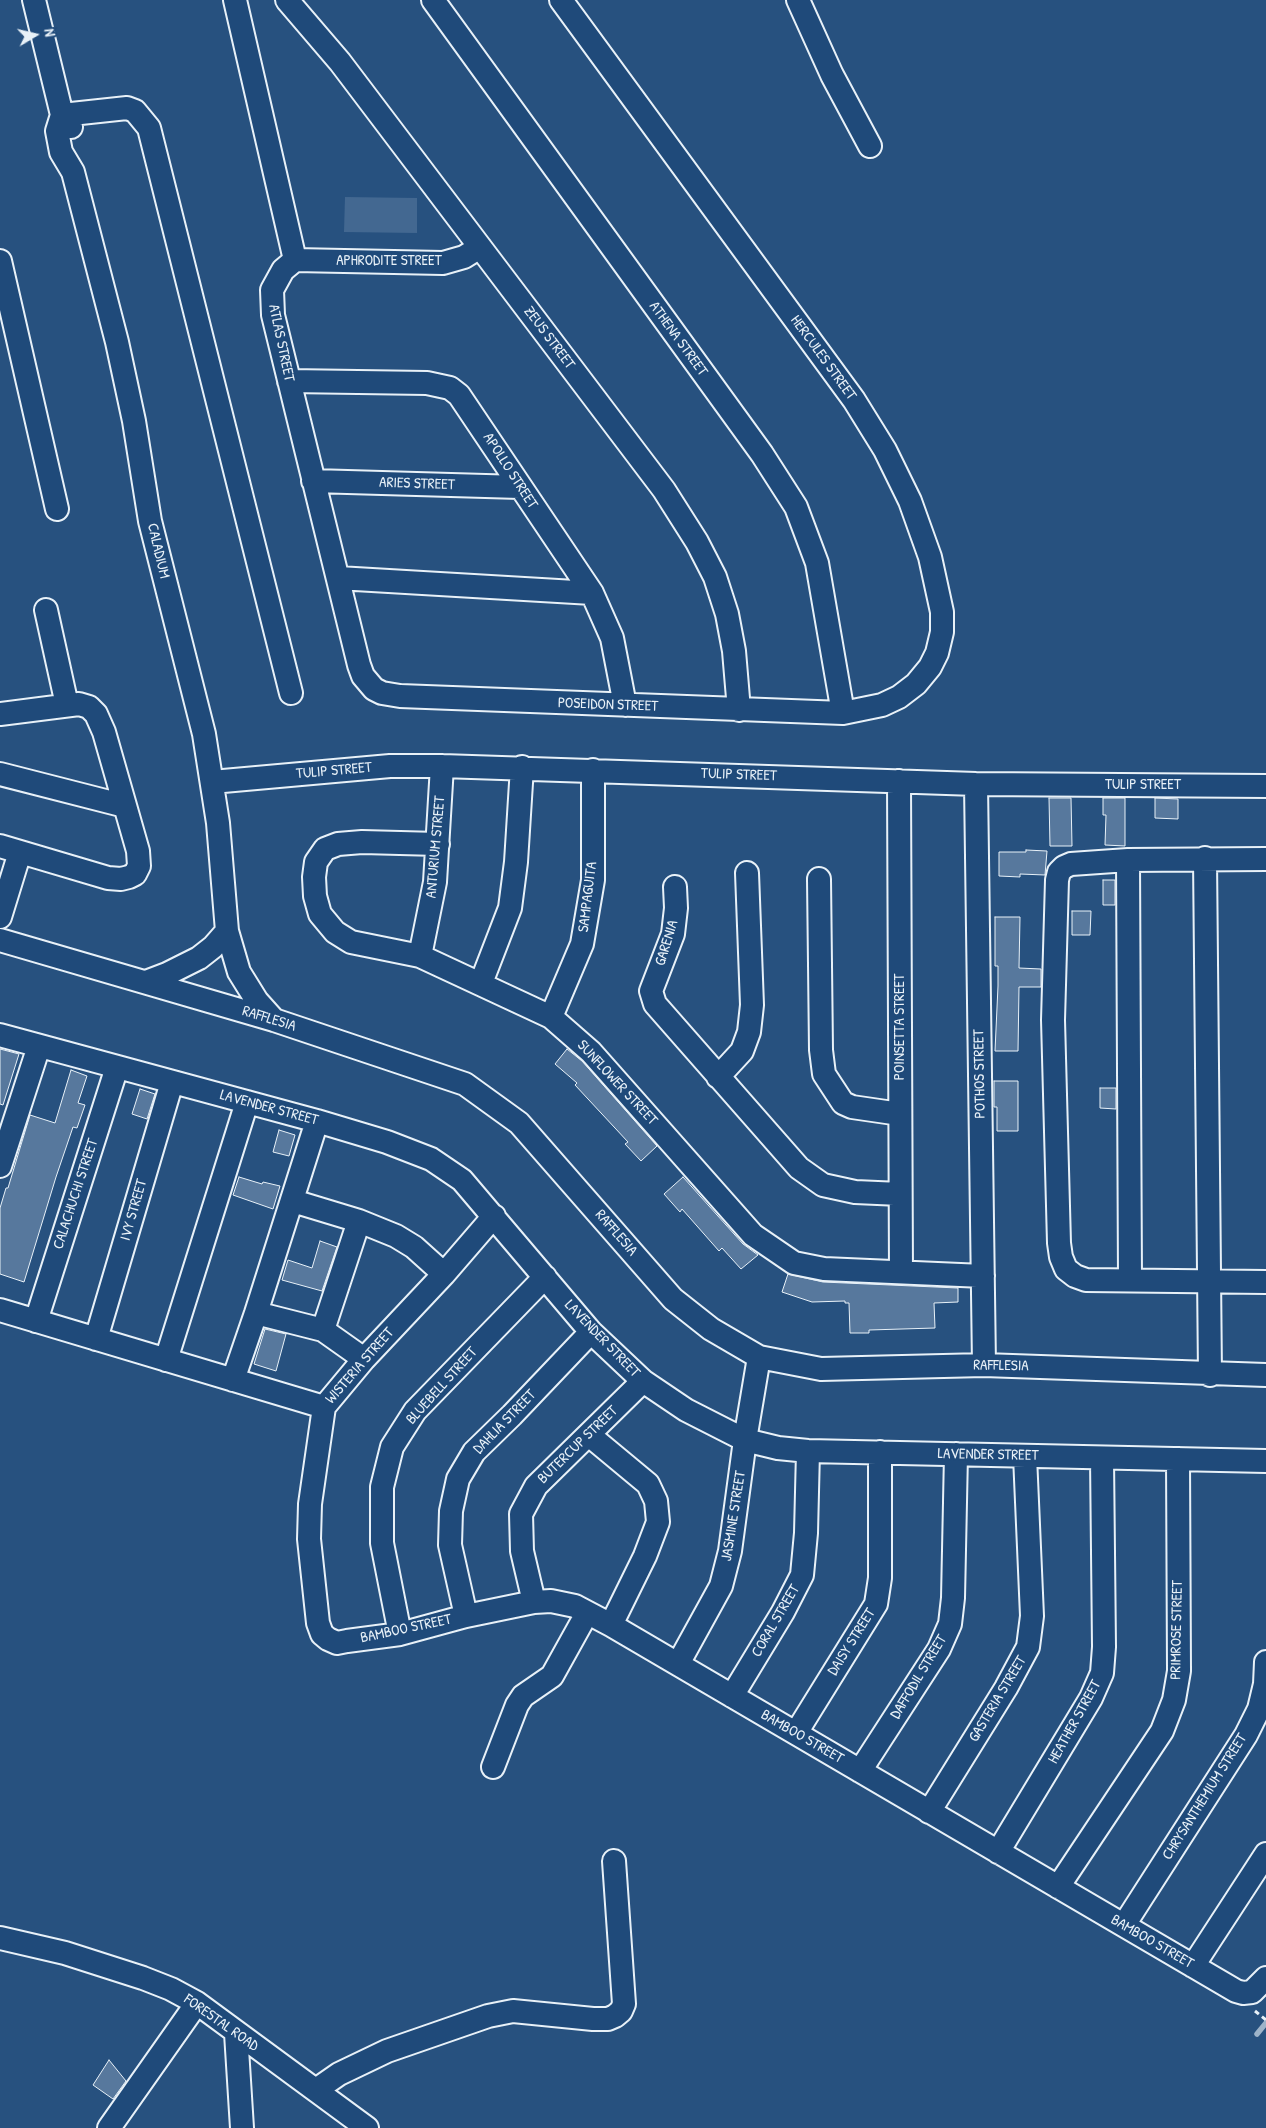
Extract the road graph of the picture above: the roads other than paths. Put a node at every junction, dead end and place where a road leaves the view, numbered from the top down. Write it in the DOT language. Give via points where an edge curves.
graph roads {
  1 [pos="34,0"];
  2 [pos="236,0"];
  3 [pos="287,0"];
  4 [pos="433,0"];
  5 [pos="561,0"];
  6 [pos="798,0"];
  7 [pos="62,115"];
  8 [pos="870,146"];
  9 [pos="480,248"];
  10 [pos="295,260"];
  11 [pos="0,262"];
  12 [pos="7,322"];
  13 [pos="289,381"];
  14 [pos="313,481"];
  15 [pos="520,487"];
  16 [pos="57,509"];
  17 [pos="338,578"];
  18 [pos="592,593"];
  19 [pos="46,610"];
  20 [pos="374,689"];
  21 [pos="291,693"];
  22 [pos="67,705"];
  23 [pos="625,705"];
  24 [pos="739,710"];
  25 [pos="843,713"];
  26 [pos="0,714"];
  27 [pos="442,766"];
  28 [pos="522,767"];
  29 [pos="593,770"];
  30 [pos="0,774"];
  31 [pos="899,781"];
  32 [pos="212,782"];
  33 [pos="976,784"];
  34 [pos="1266,786"];
  35 [pos="125,806"];
  36 [pos="438,844"];
  37 [pos="10,849"];
  38 [pos="1205,858"];
  39 [pos="1266,859"];
  40 [pos="1128,860"];
  41 [pos="747,873"];
  42 [pos="819,880"];
  43 [pos="675,887"];
  44 [pos="0,917"];
  45 [pos="227,931"];
  46 [pos="0,940"];
  47 [pos="420,956"];
  48 [pos="146,982"];
  49 [pos="481,983"];
  50 [pos="551,1017"];
  51 [pos="274,1020"];
  52 [pos="0,1035"];
  53 [pos="39,1046"];
  54 [pos="117,1067"];
  55 [pos="718,1077"];
  56 [pos="172,1082"];
  57 [pos="247,1102"];
  58 [pos="900,1114"];
  59 [pos="317,1121"];
  60 [pos="0,1166"];
  61 [pos="900,1194"];
  62 [pos="293,1201"];
  63 [pos="494,1216"];
  64 [pos="359,1221"];
  65 [pos="901,1272"];
  66 [pos="444,1274"];
  67 [pos="983,1276"];
  68 [pos="545,1277"];
  69 [pos="1130,1280"];
  70 [pos="1209,1282"];
  71 [pos="1266,1282"];
  72 [pos="0,1310"];
  73 [pos="256,1313"];
  74 [pos="36,1321"];
  75 [pos="322,1330"];
  76 [pos="591,1332"];
  77 [pos="96,1339"];
  78 [pos="759,1357"];
  79 [pos="364,1359"];
  80 [pos="166,1360"];
  81 [pos="984,1365"];
  82 [pos="1210,1375"];
  83 [pos="1266,1376"];
  84 [pos="233,1380"];
  85 [pos="643,1381"];
  86 [pos="324,1407"];
  87 [pos="589,1435"];
  88 [pos="745,1440"];
  89 [pos="808,1451"];
  90 [pos="880,1452"];
  91 [pos="956,1454"];
  92 [pos="1025,1456"];
  93 [pos="1102,1458"];
  94 [pos="1178,1459"];
  95 [pos="1266,1461"];
  96 [pos="534,1602"];
  97 [pos="587,1612"];
  98 [pos="466,1616"];
  99 [pos="611,1625"];
  100 [pos="400,1634"];
  101 [pos="328,1639"];
  102 [pos="1266,1662"];
  103 [pos="678,1664"];
  104 [pos="732,1696"];
  105 [pos="796,1733"];
  106 [pos="493,1767"];
  107 [pos="860,1771"];
  108 [pos="929,1812"];
  109 [pos="998,1852"];
  110 [pos="1266,1854"];
  111 [pos="614,1861"];
  112 [pos="1058,1886"];
  113 [pos="1124,1925"];
  114 [pos="0,1938"];
  115 [pos="1192,1966"];
  116 [pos="1266,1978"];
  117 [pos="197,2003"];
  118 [pos="236,2033"];
  119 [pos="316,2090"];
  120 [pos="109,2128"];
  121 [pos="242,2128"];
  122 [pos="367,2128"];
  1 -- 7 [label="street, CALADIUM"];
  2 -- 10 [label="street"];
  3 -- 9 [label="street, ZEUS STREET" via="340,62"];
  4 -- 25 [label="street, ATHENA STREET" via="762,454 796,507 817,563"];
  5 -- 25 [label="street, HERCULES STREET" via="854,400 885,450 910,502 930,557 942,612 937,653 916,684 899,697 882,705"];
  6 -- 8 [label="street" via="832,75"];
  7 -- 21 [label="street" via="127,108 135,111 149,128"];
  7 -- 32 [label="street, CALADIUM" via="57,131 61,152 73,172 117,342 150,520 197,698"];
  9 -- 10 [label="street, APHRODITE STREET" via="443,263"];
  9 -- 24 [label="street, ZEUS STREET" via="664,490 697,542 715,577 727,614"];
  10 -- 13 [label="street, ATLAS STREET" via="283,270 272,290 272,315"];
  11 -- 12 [label="street"];
  12 -- 16 [label="street"];
  13 -- 14 [label="street, ATLAS STREET"];
  13 -- 15 [label="street, APOLLO STREET" via="427,383 450,388 467,406"];
  14 -- 15 [label="street, ARIES STREET"];
  14 -- 17 [label="street, ATLAS STREET"];
  15 -- 18 [label="street, APOLLO STREET"];
  17 -- 18 [label="street"];
  17 -- 20 [label="street, ATLAS STREET" via="359,665"];
  18 -- 23 [label="street, APOLLO STREET" via="612,638"];
  19 -- 22 [label="street"];
  20 -- 23 [label="street, POSEIDON STREET" via="400,696"];
  22 -- 26 [label="street"];
  22 -- 35 [label="street" via="89,707 101,722"];
  23 -- 24 [label="street, POSEIDON STREET"];
  24 -- 25 [label="street, POSEIDON STREET"];
  27 -- 28 [label="street, TULIP STREET"];
  27 -- 32 [label="street, TULIP STREET" via="380,767"];
  27 -- 36 [label="street, ANTURIUM STREET"];
  28 -- 29 [label="street, TULIP STREET"];
  28 -- 49 [label="street" via="510,908"];
  29 -- 31 [label="street, TULIP STREET"];
  29 -- 50 [label="street, SAMPAGUITA" via="592,890 582,944"];
  30 -- 35 [label="street"];
  31 -- 33 [label="street, TULIP STREET"];
  31 -- 58 [label="street, POINSETTA STREET"];
  32 -- 45 [label="street, CALADIUM"];
  33 -- 34 [label="street, TULIP STREET"];
  33 -- 67 [label="street, POTHOS STREET"];
  35 -- 37 [label="street" via="139,866 136,874 129,878 108,878"];
  36 -- 47 [label="street, ANTURIUM STREET" via="435,882"];
  36 -- 47 [label="street, SUNFLOWER STREET" via="338,844 326,849 316,862 315,896 320,914 335,932 351,942"];
  37 -- 44 [label="street"];
  38 -- 39 [label="street"];
  38 -- 40 [label="street"];
  38 -- 70 [label="street"];
  40 -- 69 [label="street"];
  40 -- 69 [label="street" via="1071,864 1059,872 1054,1020 1061,1257 1066,1269 1086,1280"];
  41 -- 55 [label="street" via="752,1005 749,1032 742,1051"];
  42 -- 58 [label="street" via="824,1074 843,1102 852,1107"];
  43 -- 55 [label="street, GARENIA" via="673,934 653,983 652,997"];
  45 -- 48 [label="street" via="199,958"];
  45 -- 51 [label="street, CALADIUM" via="239,972 257,1001"];
  46 -- 48 [label="street, RAFFLESIA"];
  47 -- 49 [label="street, SUNFLOWER STREET"];
  48 -- 51 [label="street, RAFFLESIA"];
  49 -- 50 [label="street, SUNFLOWER STREET"];
  50 -- 65 [label="street, SUNFLOWER STREET" via="591,1052 753,1235 794,1263 824,1269"];
  51 -- 78 [label="street, RAFFLESIA" via="465,1084 519,1123 674,1299 711,1329"];
  52 -- 53 [label="street, LAVENDER STREET"];
  53 -- 54 [label="street, LAVENDER STREET"];
  53 -- 60 [label="street"];
  54 -- 56 [label="street, LAVENDER STREET"];
  54 -- 74 [label="street, CALACHUCHI STREET"];
  55 -- 61 [label="street" via="799,1168 823,1185 855,1192"];
  56 -- 57 [label="street, LAVENDER STREET"];
  56 -- 77 [label="street, IVY STREET"];
  57 -- 59 [label="street, LAVENDER STREET"];
  57 -- 80 [label="street"];
  58 -- 61 [label="street, POINSETTA STREET"];
  59 -- 62 [label="street"];
  59 -- 63 [label="street, LAVENDER STREET" via="431,1159 462,1180"];
  61 -- 65 [label="street, POINSETTA STREET"];
  62 -- 64 [label="street"];
  62 -- 73 [label="street"];
  63 -- 66 [label="street, WISTERIA STREET"];
  63 -- 68 [label="street, LAVENDER STREET"];
  64 -- 66 [label="street" via="414,1247"];
  64 -- 75 [label="street"];
  65 -- 67 [label="street, SUNFLOWER STREET"];
  66 -- 79 [label="street, WISTERIA STREET"];
  67 -- 81 [label="street, POTHOS STREET"];
  68 -- 76 [label="street, LAVENDER STREET"];
  68 -- 100 [label="street, BLUEBELL STREET" via="416,1411 392,1447 382,1487 382,1543"];
  69 -- 70 [label="street"];
  70 -- 71 [label="street"];
  70 -- 82 [label="street"];
  72 -- 74 [label="street"];
  73 -- 75 [label="street"];
  73 -- 84 [label="street"];
  74 -- 77 [label="street"];
  75 -- 79 [label="street"];
  76 -- 85 [label="street, LAVENDER STREET"];
  76 -- 98 [label="street, DAHLIA STREET" via="474,1452 458,1479 451,1511 450,1545"];
  77 -- 80 [label="street"];
  78 -- 81 [label="street, RAFFLESIA" via="821,1369"];
  78 -- 88 [label="street, JASMINE STREET"];
  79 -- 86 [label="street, WISTERIA STREET"];
  80 -- 84 [label="street"];
  81 -- 82 [label="street, RAFFLESIA"];
  82 -- 83 [label="street, RAFFLESIA"];
  84 -- 86 [label="street"];
  85 -- 87 [label="street, BUTERCUP STREET"];
  85 -- 88 [label="street, LAVENDER STREET" via="686,1410"];
  86 -- 101 [label="street, WISTERIA STREET" via="308,1539 318,1623"];
  87 -- 96 [label="street, BUTERCUP STREET" via="536,1486 521,1514 522,1551"];
  87 -- 99 [label="street" via="648,1484 656,1501 658,1522"];
  88 -- 89 [label="street, LAVENDER STREET"];
  88 -- 103 [label="street, JASMINE STREET" via="730,1551 721,1586"];
  89 -- 90 [label="street, LAVENDER STREET"];
  89 -- 104 [label="street, CORAL STREET" via="802,1575"];
  90 -- 91 [label="street, LAVENDER STREET"];
  90 -- 105 [label="street, DAISY STREET" via="880,1578 876,1604"];
  91 -- 92 [label="street, LAVENDER STREET"];
  91 -- 107 [label="street, DAFFODIL STREET" via="950,1624 939,1649"];
  92 -- 93 [label="street, LAVENDER STREET"];
  92 -- 108 [label="street, GASTERIA STREET" via="1032,1616 1028,1647"];
  93 -- 94 [label="street, LAVENDER STREET"];
  93 -- 109 [label="street, HEATHER STREET" via="1102,1673 1091,1698"];
  94 -- 95 [label="street, LAVENDER STREET"];
  94 -- 112 [label="street, PRIMROSE STREET" via="1179,1670 1174,1700 1162,1731"];
  96 -- 97 [label="street, BAMBOO STREET" via="563,1602"];
  96 -- 98 [label="street, BAMBOO STREET"];
  97 -- 99 [label="street, BAMBOO STREET"];
  97 -- 106 [label="street" via="552,1676 523,1696 517,1705"];
  98 -- 100 [label="street, BAMBOO STREET"];
  99 -- 103 [label="street, BAMBOO STREET"];
  100 -- 101 [label="street, BAMBOO STREET" via="337,1642"];
  102 -- 113 [label="street, CHRYSANTHEMIUM STREET" via="1266,1684 1259,1709 1246,1734"];
  103 -- 104 [label="street, BAMBOO STREET"];
  104 -- 105 [label="street, BAMBOO STREET"];
  105 -- 107 [label="street, BAMBOO STREET"];
  107 -- 108 [label="street, BAMBOO STREET"];
  108 -- 109 [label="street, BAMBOO STREET"];
  109 -- 112 [label="street, BAMBOO STREET"];
  110 -- 115 [label="street"];
  111 -- 119 [label="street" via="624,2004 615,2016 593,2019 513,2011 488,2016 387,2051 339,2074"];
  112 -- 113 [label="street, BAMBOO STREET"];
  113 -- 115 [label="street, BAMBOO STREET"];
  114 -- 117 [label="street, FORESTAL ROAD" via="65,1953 143,1978"];
  115 -- 116 [label="street, BAMBOO STREET" via="1236,1991 1248,1993 1256,1990"];
  117 -- 118 [label="street, FORESTAL ROAD"];
  117 -- 120 [label="street"];
  118 -- 119 [label="street, FORESTAL ROAD"];
  118 -- 121 [label="street"];
  119 -- 122 [label="street, FORESTAL ROAD"];
}
